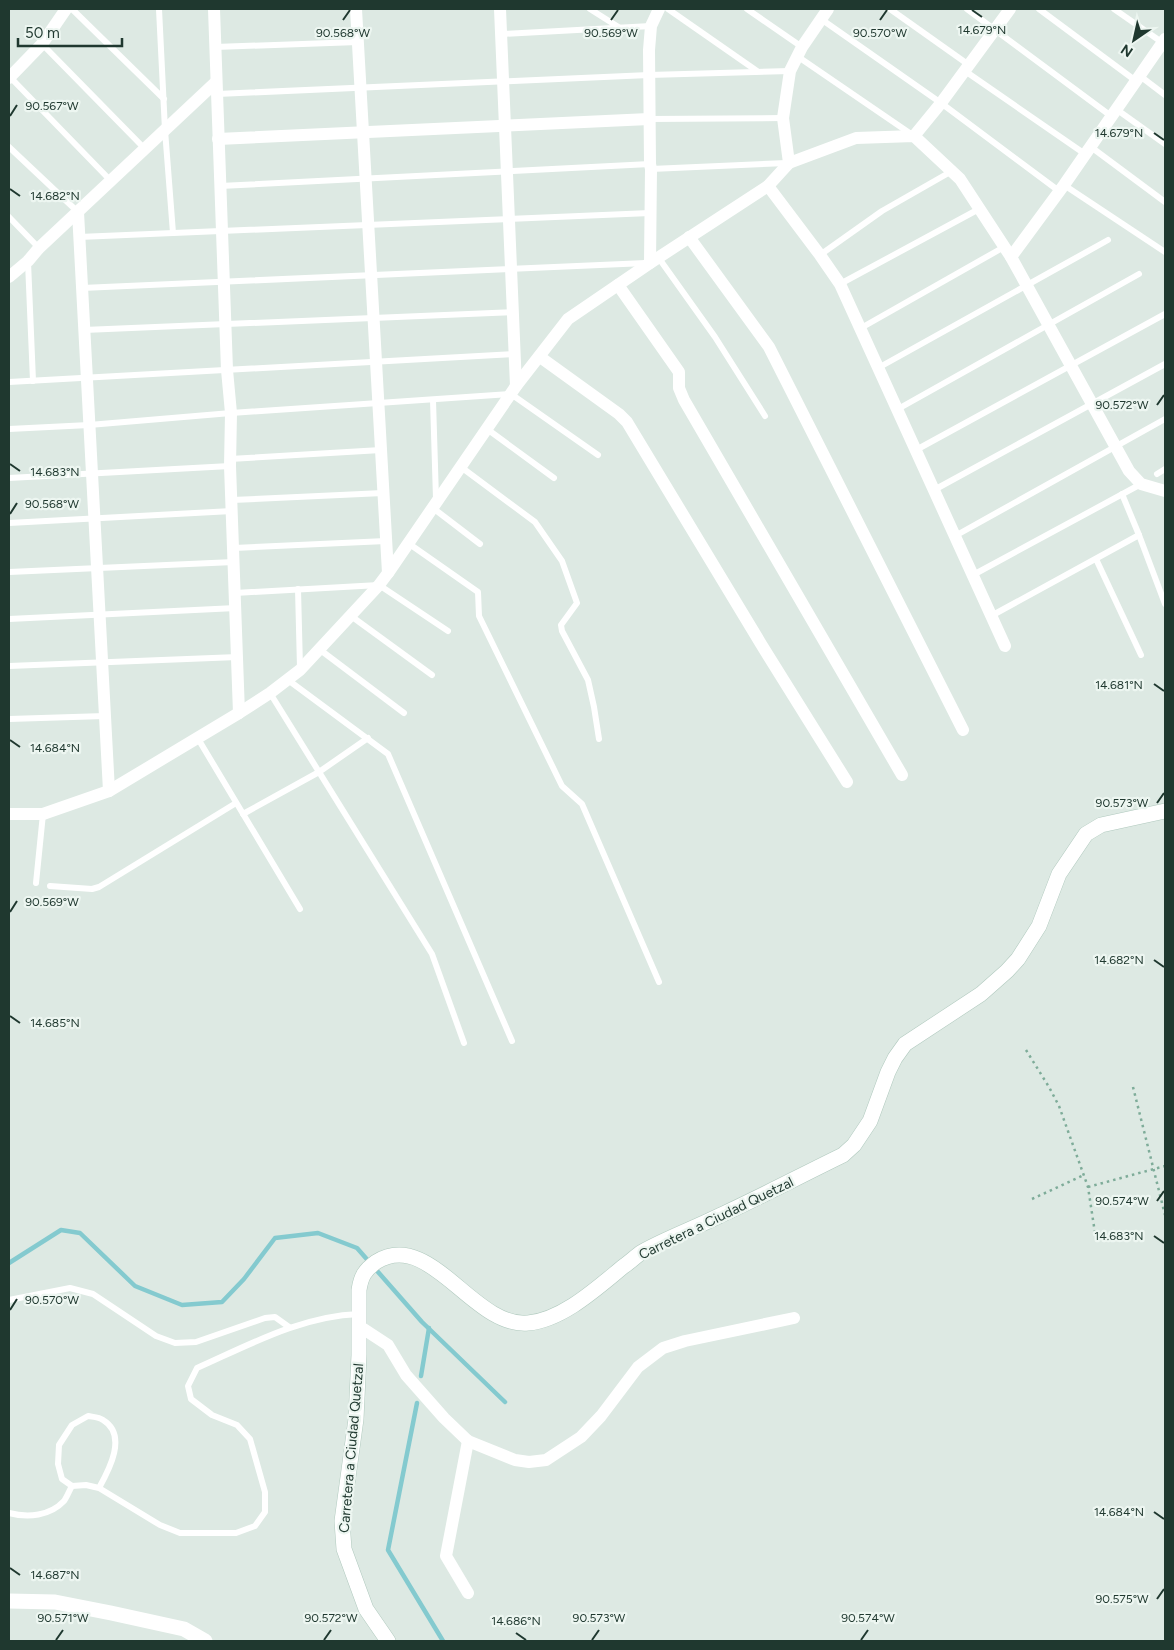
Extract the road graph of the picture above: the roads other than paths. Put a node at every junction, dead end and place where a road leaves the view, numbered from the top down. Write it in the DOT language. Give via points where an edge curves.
graph roads {
  1 [pos="66,9"];
  2 [pos="72,9"];
  3 [pos="159,9"];
  4 [pos="214,9"];
  5 [pos="356,9"];
  6 [pos="500,9"];
  7 [pos="590,9"];
  8 [pos="660,9"];
  9 [pos="668,9"];
  10 [pos="747,9"];
  11 [pos="890,9"];
  12 [pos="967,9"];
  13 [pos="1010,9"];
  14 [pos="1039,9"];
  15 [pos="1114,9"];
  16 [pos="825,14"];
  17 [pos="651,26"];
  18 [pos="620,28"];
  19 [pos="995,30"];
  20 [pos="502,34"];
  21 [pos="1164,41"];
  22 [pos="358,42"];
  23 [pos="42,44"];
  24 [pos="215,47"];
  25 [pos="800,52"];
  26 [pos="967,68"];
  27 [pos="757,71"];
  28 [pos="790,71"];
  29 [pos="649,75"];
  30 [pos="9,77"];
  31 [pos="1138,78"];
  32 [pos="504,80"];
  33 [pos="216,88"];
  34 [pos="360,88"];
  35 [pos="1165,95"];
  36 [pos="164,99"];
  37 [pos="941,103"];
  38 [pos="1114,112"];
  39 [pos="783,118"];
  40 [pos="649,119"];
  41 [pos="506,127"];
  42 [pos="165,130"];
  43 [pos="363,131"];
  44 [pos="914,136"];
  45 [pos="218,139"];
  46 [pos="1165,144"];
  47 [pos="9,146"];
  48 [pos="145,149"];
  49 [pos="1088,150"];
  50 [pos="789,163"];
  51 [pos="650,166"];
  52 [pos="507,171"];
  53 [pos="952,172"];
  54 [pos="366,178"];
  55 [pos="111,181"];
  56 [pos="220,186"];
  57 [pos="768,186"];
  58 [pos="1062,188"];
  59 [pos="1165,202"];
  60 [pos="980,208"];
  61 [pos="78,212"];
  62 [pos="650,213"];
  63 [pos="9,217"];
  64 [pos="509,219"];
  65 [pos="368,225"];
  66 [pos="222,231"];
  67 [pos="173,233"];
  68 [pos="79,237"];
  69 [pos="689,237"];
  70 [pos="1108,240"];
  71 [pos="39,248"];
  72 [pos="1007,252"];
  73 [pos="1165,252"];
  74 [pos="820,255"];
  75 [pos="654,260"];
  76 [pos="28,261"];
  77 [pos="512,269"];
  78 [pos="1139,274"];
  79 [pos="371,275"];
  80 [pos="9,276"];
  81 [pos="224,282"];
  82 [pos="840,284"];
  83 [pos="618,285"];
  84 [pos="1026,286"];
  85 [pos="82,288"];
  86 [pos="514,312"];
  87 [pos="1165,314"];
  88 [pos="374,318"];
  89 [pos="225,324"];
  90 [pos="1049,326"];
  91 [pos="861,328"];
  92 [pos="84,330"];
  93 [pos="515,354"];
  94 [pos="540,357"];
  95 [pos="376,362"];
  96 [pos="1165,364"];
  97 [pos="1070,366"];
  98 [pos="878,368"];
  99 [pos="227,370"];
  100 [pos="87,378"];
  101 [pos="33,381"];
  102 [pos="9,382"];
  103 [pos="514,390"];
  104 [pos="433,400"];
  105 [pos="378,404"];
  106 [pos="1092,404"];
  107 [pos="898,409"];
  108 [pos="231,413"];
  109 [pos="765,416"];
  110 [pos="1165,419"];
  111 [pos="90,425"];
  112 [pos="9,429"];
  113 [pos="487,429"];
  114 [pos="1115,447"];
  115 [pos="381,450"];
  116 [pos="916,450"];
  117 [pos="598,455"];
  118 [pos="230,463"];
  119 [pos="461,467"];
  120 [pos="1165,470"];
  121 [pos="92,474"];
  122 [pos="1157,474"];
  123 [pos="9,478"];
  124 [pos="554,478"];
  125 [pos="1141,484"];
  126 [pos="934,490"];
  127 [pos="1165,491"];
  128 [pos="383,493"];
  129 [pos="1122,494"];
  130 [pos="434,505"];
  131 [pos="232,506"];
  132 [pos="94,519"];
  133 [pos="9,523"];
  134 [pos="1139,535"];
  135 [pos="955,536"];
  136 [pos="386,541"];
  137 [pos="408,544"];
  138 [pos="480,544"];
  139 [pos="234,548"];
  140 [pos="1096,559"];
  141 [pos="234,562"];
  142 [pos="97,568"];
  143 [pos="9,572"];
  144 [pos="388,573"];
  145 [pos="973,575"];
  146 [pos="379,585"];
  147 [pos="298,590"];
  148 [pos="235,593"];
  149 [pos="1165,604"];
  150 [pos="236,608"];
  151 [pos="100,615"];
  152 [pos="351,616"];
  153 [pos="991,616"];
  154 [pos="9,619"];
  155 [pos="448,631"];
  156 [pos="1005,646"];
  157 [pos="319,649"];
  158 [pos="1140,655"];
  159 [pos="238,657"];
  160 [pos="102,662"];
  161 [pos="9,666"];
  162 [pos="300,670"];
  163 [pos="432,675"];
  164 [pos="288,680"];
  165 [pos="270,693"];
  166 [pos="240,713"];
  167 [pos="404,713"];
  168 [pos="105,716"];
  169 [pos="9,719"];
  170 [pos="963,730"];
  171 [pos="197,737"];
  172 [pos="368,738"];
  173 [pos="599,739"];
  174 [pos="319,772"];
  175 [pos="902,775"];
  176 [pos="847,782"];
  177 [pos="109,791"];
  178 [pos="236,803"];
  179 [pos="1165,811"];
  180 [pos="9,814"];
  181 [pos="43,814"];
  182 [pos="243,814"];
  183 [pos="36,883"];
  184 [pos="50,886"];
  185 [pos="300,909"];
  186 [pos="659,982"];
  187 [pos="512,1041"];
  188 [pos="464,1043"];
  189 [pos="9,1300"];
  190 [pos="794,1318"];
  191 [pos="359,1320"];
  192 [pos="289,1327"];
  193 [pos="468,1441"];
  194 [pos="72,1486"];
  195 [pos="98,1488"];
  196 [pos="9,1513"];
  197 [pos="468,1593"];
  198 [pos="9,1600"];
  199 [pos="205,1641"];
  200 [pos="388,1641"];
  1 -- 23 [label="street"];
  2 -- 36 [label="lane"];
  3 -- 36 [label="lane"];
  4 -- 24 [label="street"];
  5 -- 22 [label="street"];
  6 -- 20 [label="street"];
  7 -- 18 [label="lane"];
  8 -- 17 [label="street"];
  9 -- 27 [label="lane"];
  10 -- 25 [label="lane"];
  11 -- 26 [label="lane"];
  12 -- 19 [label="lane"];
  13 -- 19 [label="street"];
  14 -- 31 [label="lane"];
  15 -- 21 [label="lane"];
  16 -- 25 [label="street"];
  16 -- 37 [label="lane"];
  17 -- 18 [label="lane"];
  17 -- 29 [label="street"];
  18 -- 20 [label="lane"];
  19 -- 26 [label="street"];
  19 -- 38 [label="lane"];
  20 -- 32 [label="street"];
  21 -- 31 [label="street"];
  22 -- 24 [label="lane"];
  22 -- 34 [label="street"];
  23 -- 30 [label="street"];
  23 -- 48 [label="lane"];
  24 -- 33 [label="street"];
  25 -- 28 [label="street"];
  25 -- 44 [label="lane"];
  26 -- 37 [label="street"];
  26 -- 49 [label="lane"];
  27 -- 28 [label="lane"];
  27 -- 29 [label="lane"];
  28 -- 39 [label="street"];
  29 -- 32 [label="lane"];
  29 -- 40 [label="street"];
  30 -- 55 [label="lane"];
  31 -- 35 [label="lane"];
  31 -- 38 [label="street"];
  32 -- 34 [label="lane"];
  32 -- 41 [label="street"];
  33 -- 34 [label="lane"];
  33 -- 42 [label="street"];
  33 -- 45 [label="street"];
  34 -- 43 [label="street"];
  36 -- 42 [label="lane"];
  37 -- 44 [label="street"];
  37 -- 58 [label="lane"];
  38 -- 46 [label="lane"];
  38 -- 49 [label="street"];
  39 -- 40 [label="lane"];
  39 -- 50 [label="street"];
  40 -- 41 [label="street"];
  40 -- 51 [label="street"];
  41 -- 43 [label="street"];
  41 -- 52 [label="street"];
  42 -- 48 [label="street"];
  42 -- 67 [label="lane"];
  43 -- 45 [label="street"];
  43 -- 54 [label="street"];
  44 -- 50 [label="street" via="856,138"];
  44 -- 53 [label="street"];
  45 -- 56 [label="street"];
  47 -- 61 [label="lane"];
  48 -- 55 [label="street"];
  49 -- 58 [label="street"];
  49 -- 59 [label="lane"];
  50 -- 51 [label="lane"];
  50 -- 57 [label="street"];
  51 -- 52 [label="lane"];
  51 -- 62 [label="street"];
  52 -- 54 [label="lane"];
  52 -- 64 [label="street"];
  53 -- 60 [label="street"];
  53 -- 74 [label="lane" via="882,211"];
  54 -- 56 [label="lane"];
  54 -- 65 [label="street"];
  55 -- 61 [label="street"];
  56 -- 66 [label="street"];
  57 -- 69 [label="street"];
  57 -- 74 [label="street"];
  58 -- 72 [label="street"];
  58 -- 73 [label="lane"];
  60 -- 72 [label="street"];
  60 -- 82 [label="lane"];
  61 -- 68 [label="street"];
  61 -- 71 [label="street"];
  62 -- 64 [label="lane"];
  62 -- 75 [label="street"];
  63 -- 71 [label="lane"];
  64 -- 65 [label="lane"];
  64 -- 77 [label="street"];
  65 -- 66 [label="lane"];
  65 -- 79 [label="street"];
  66 -- 67 [label="lane"];
  66 -- 81 [label="street"];
  67 -- 68 [label="lane"];
  68 -- 85 [label="street"];
  69 -- 75 [label="street"];
  69 -- 170 [label="street" via="769,347"];
  70 -- 84 [label="lane"];
  71 -- 76 [label="street"];
  72 -- 84 [label="street"];
  72 -- 91 [label="lane"];
  74 -- 82 [label="street"];
  75 -- 77 [label="lane"];
  75 -- 83 [label="street"];
  75 -- 109 [label="lane" via="715,337"];
  76 -- 80 [label="street"];
  76 -- 101 [label="lane"];
  77 -- 79 [label="lane"];
  77 -- 86 [label="street"];
  78 -- 90 [label="lane"];
  79 -- 81 [label="lane"];
  79 -- 88 [label="street"];
  81 -- 85 [label="lane"];
  81 -- 89 [label="street"];
  82 -- 91 [label="street"];
  83 -- 94 [label="street" via="568,319"];
  83 -- 175 [label="street" via="678,372 684,400"];
  84 -- 90 [label="street"];
  84 -- 98 [label="lane"];
  85 -- 92 [label="street"];
  86 -- 88 [label="lane"];
  86 -- 93 [label="street"];
  87 -- 97 [label="lane"];
  88 -- 89 [label="lane"];
  88 -- 95 [label="street"];
  89 -- 92 [label="lane"];
  89 -- 99 [label="street"];
  90 -- 97 [label="street"];
  90 -- 107 [label="lane"];
  91 -- 98 [label="street"];
  92 -- 100 [label="street"];
  93 -- 95 [label="lane"];
  93 -- 103 [label="street"];
  94 -- 103 [label="street"];
  94 -- 176 [label="street" via="627,422"];
  95 -- 99 [label="lane"];
  95 -- 105 [label="street"];
  96 -- 106 [label="lane"];
  97 -- 106 [label="street"];
  97 -- 116 [label="lane"];
  98 -- 107 [label="street"];
  99 -- 100 [label="lane"];
  99 -- 108 [label="street"];
  100 -- 101 [label="lane"];
  100 -- 111 [label="street"];
  101 -- 102 [label="lane"];
  103 -- 104 [label="lane"];
  103 -- 113 [label="street"];
  103 -- 117 [label="lane"];
  104 -- 105 [label="lane"];
  104 -- 130 [label="lane"];
  105 -- 108 [label="lane"];
  105 -- 115 [label="street"];
  106 -- 114 [label="street"];
  106 -- 126 [label="lane"];
  107 -- 116 [label="street"];
  108 -- 111 [label="lane"];
  108 -- 118 [label="street"];
  110 -- 114 [label="lane"];
  111 -- 112 [label="lane"];
  111 -- 121 [label="street"];
  113 -- 119 [label="street"];
  113 -- 124 [label="lane"];
  114 -- 125 [label="street"];
  114 -- 135 [label="lane"];
  115 -- 118 [label="lane"];
  115 -- 128 [label="street"];
  116 -- 126 [label="street"];
  118 -- 121 [label="lane"];
  118 -- 131 [label="street"];
  119 -- 130 [label="street"];
  119 -- 173 [label="lane" via="535,522 562,561 576,603 561,625 562,631 588,680"];
  120 -- 122 [label="lane"];
  121 -- 123 [label="lane"];
  121 -- 132 [label="street"];
  125 -- 127 [label="street"];
  125 -- 129 [label="lane"];
  126 -- 135 [label="street"];
  128 -- 131 [label="lane"];
  128 -- 136 [label="street"];
  129 -- 134 [label="lane"];
  129 -- 145 [label="lane"];
  130 -- 137 [label="street"];
  130 -- 138 [label="lane"];
  131 -- 132 [label="lane"];
  131 -- 139 [label="street"];
  132 -- 133 [label="lane"];
  132 -- 142 [label="street"];
  134 -- 140 [label="lane"];
  134 -- 149 [label="lane"];
  135 -- 145 [label="street"];
  136 -- 139 [label="lane"];
  136 -- 144 [label="street"];
  137 -- 144 [label="street"];
  137 -- 186 [label="lane" via="478,592 479,616 562,786 582,804"];
  139 -- 141 [label="street"];
  140 -- 153 [label="lane"];
  140 -- 158 [label="lane"];
  141 -- 142 [label="lane"];
  141 -- 148 [label="street"];
  142 -- 143 [label="lane"];
  142 -- 151 [label="street"];
  144 -- 146 [label="street"];
  145 -- 153 [label="street"];
  146 -- 147 [label="lane"];
  146 -- 152 [label="street"];
  146 -- 155 [label="lane"];
  147 -- 148 [label="lane"];
  147 -- 162 [label="lane"];
  148 -- 150 [label="street"];
  150 -- 151 [label="lane"];
  150 -- 159 [label="street"];
  151 -- 154 [label="lane"];
  151 -- 160 [label="street"];
  152 -- 157 [label="street"];
  152 -- 163 [label="lane"];
  153 -- 156 [label="street"];
  157 -- 162 [label="street"];
  157 -- 167 [label="lane"];
  159 -- 160 [label="lane"];
  159 -- 166 [label="street"];
  160 -- 161 [label="lane"];
  160 -- 168 [label="street"];
  162 -- 164 [label="street"];
  164 -- 165 [label="street"];
  164 -- 172 [label="lane"];
  165 -- 166 [label="street"];
  165 -- 174 [label="lane"];
  166 -- 171 [label="street"];
  168 -- 169 [label="lane"];
  168 -- 177 [label="street"];
  171 -- 177 [label="street"];
  171 -- 178 [label="lane"];
  172 -- 174 [label="lane"];
  172 -- 187 [label="lane" via="388,754"];
  174 -- 182 [label="lane"];
  174 -- 188 [label="lane" via="432,954"];
  177 -- 181 [label="street"];
  178 -- 182 [label="lane"];
  178 -- 184 [label="lane" via="92,889"];
  179 -- 191 [label="main road, Carretera a Ciudad Quetzal" via="1101,825 1086,834 1060,874 1039,926 1018,959 982,994 905,1044 888,1072 870,1121 843,1155 641,1253 577,1303 552,1316 527,1323 503,1320 480,1306 437,1270 397,1255 385,1257 367,1268 360,1283"];
  180 -- 181 [label="street"];
  181 -- 183 [label="lane"];
  182 -- 185 [label="lane"];
  189 -- 192 [label="lane" via="70,1288 93,1294 156,1336 175,1343 196,1342 265,1318 274,1317"];
  190 -- 193 [label="street" via="663,1348 638,1367 581,1437 546,1460 515,1460"];
  191 -- 192 [label="lane" via="330,1316"];
  191 -- 193 [label="street" via="388,1345 406,1375"];
  191 -- 200 [label="main road, Carretera a Ciudad Quetzal" via="356,1419 342,1521 344,1549 366,1609"];
  192 -- 195 [label="lane" via="197,1368 188,1386 191,1400 212,1415 237,1425 250,1439 265,1492 265,1512 255,1526 236,1532 180,1533 160,1525"];
  193 -- 197 [label="street" via="446,1556"];
  194 -- 195 [label="lane"];
  194 -- 195 [label="lane" via="62,1479 58,1464 59,1445 72,1425 88,1416 102,1419 111,1426 114,1434 112,1463"];
  194 -- 196 [label="lane" via="65,1500 51,1512 23,1517"];
  198 -- 199 [label="main road" via="55,1602 110,1613 184,1629"];
}
